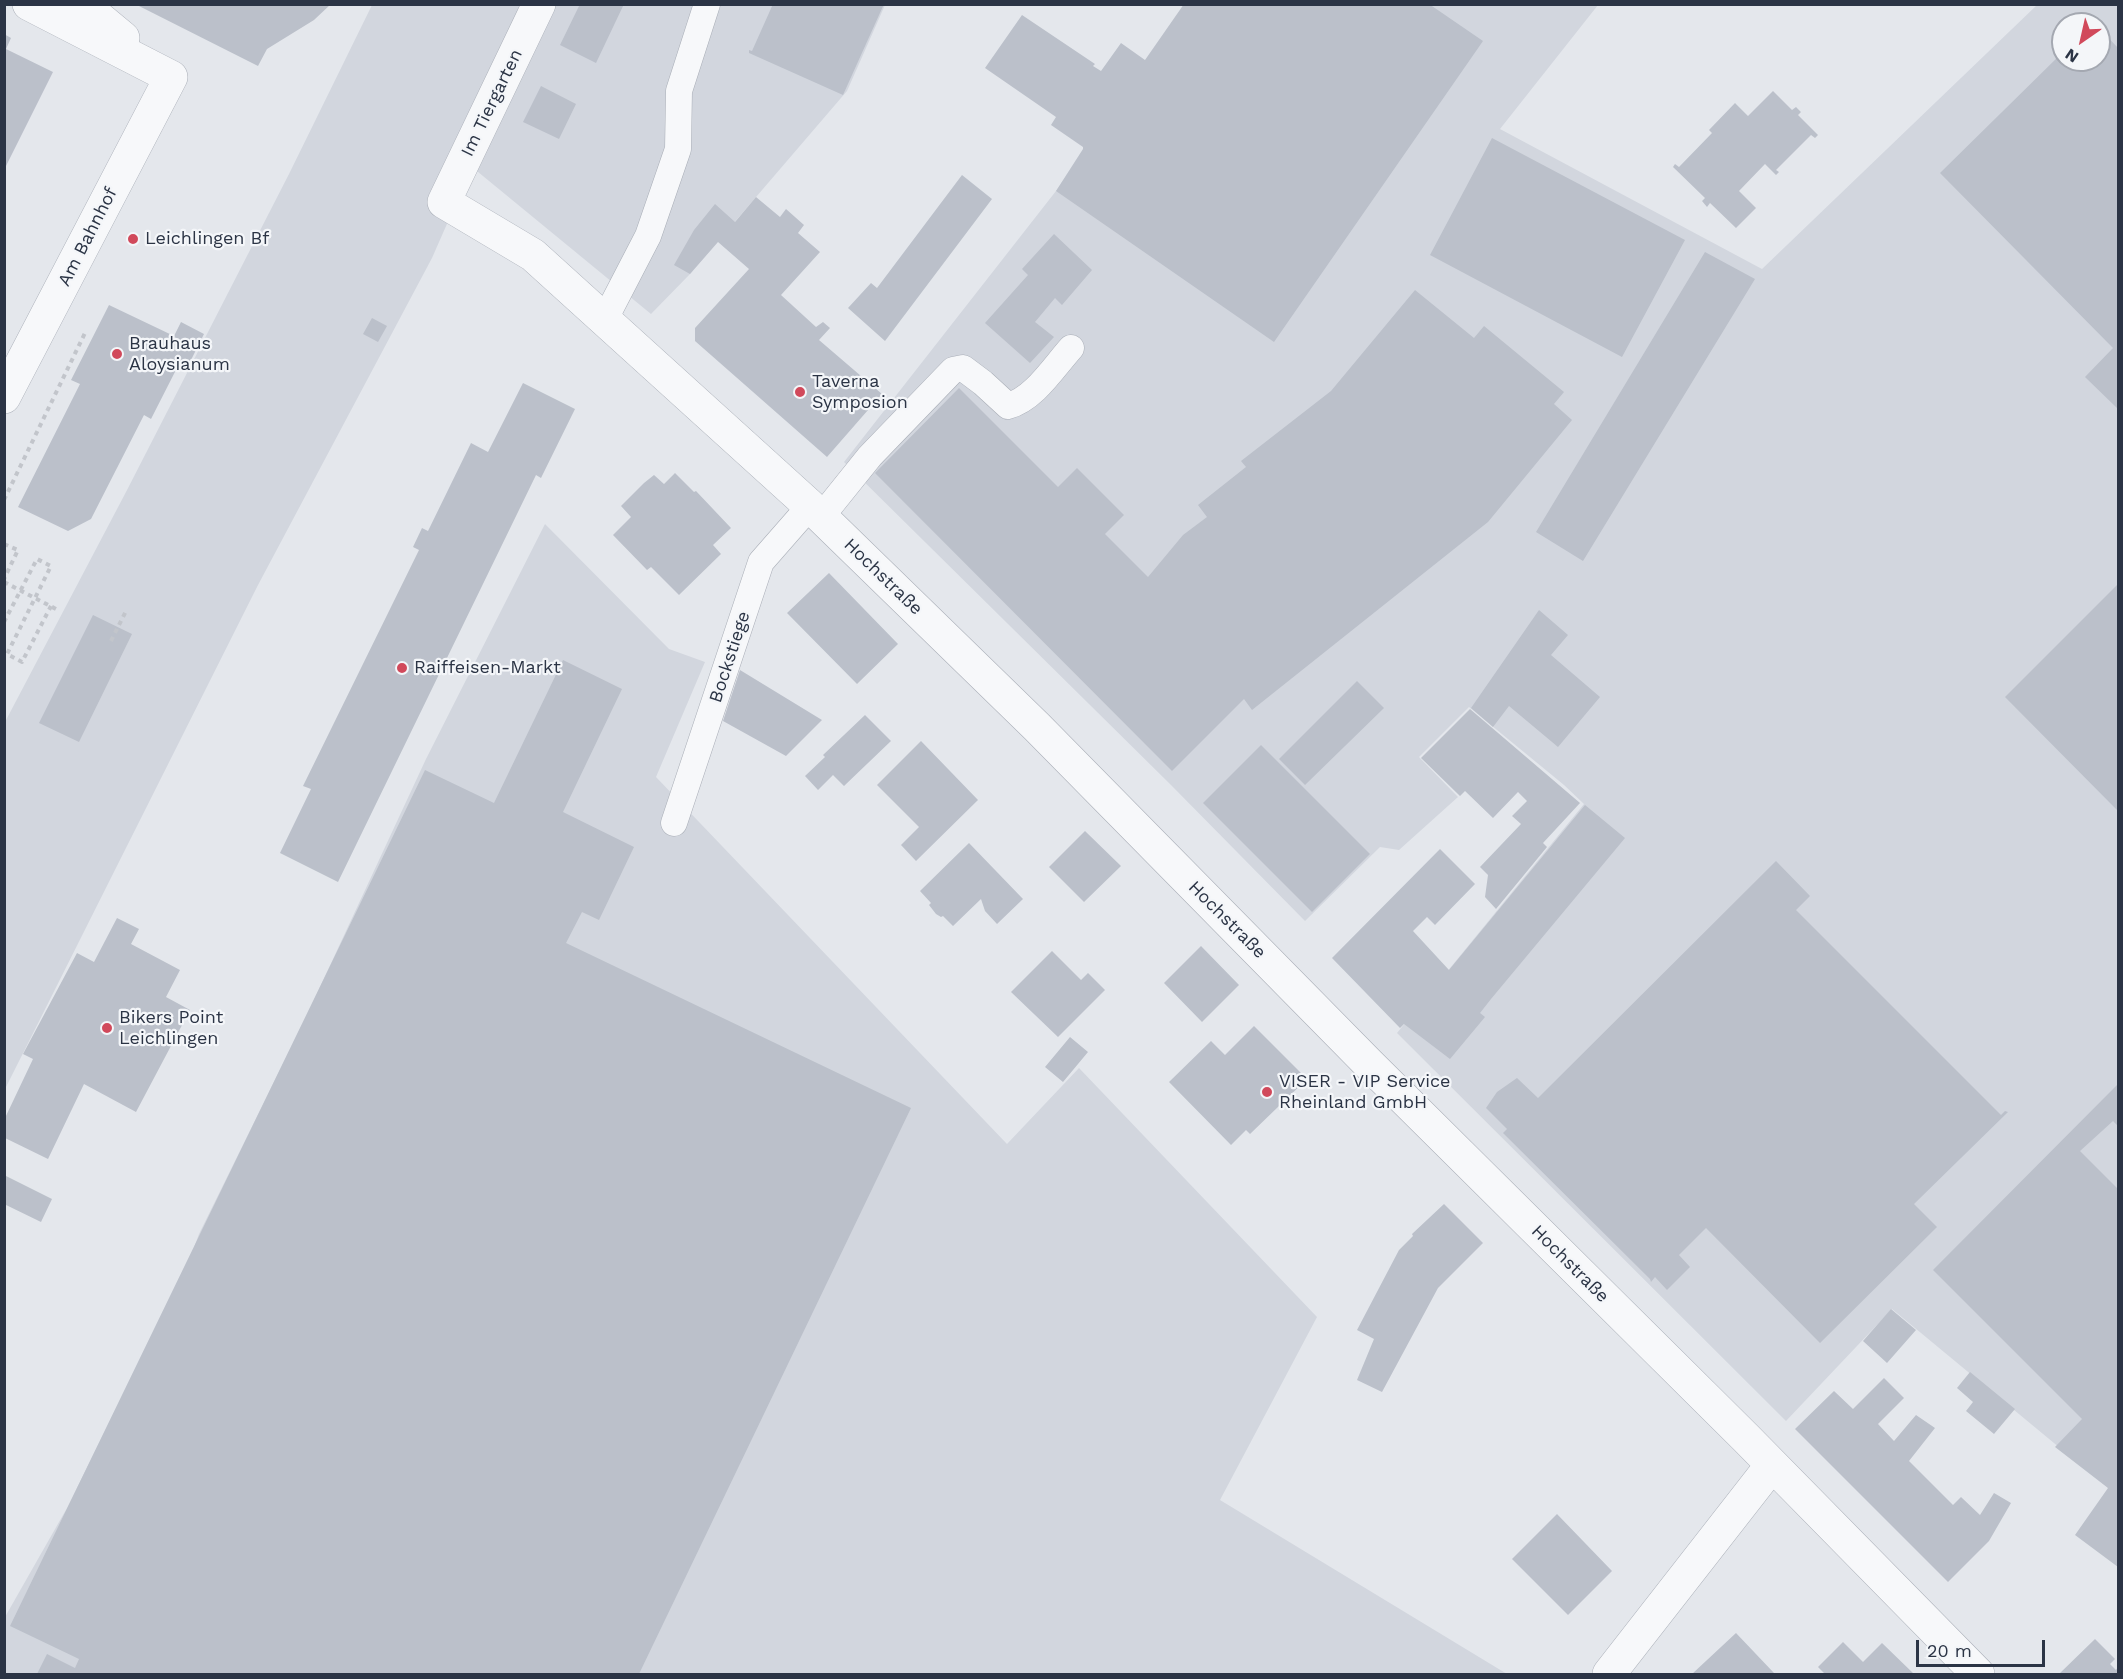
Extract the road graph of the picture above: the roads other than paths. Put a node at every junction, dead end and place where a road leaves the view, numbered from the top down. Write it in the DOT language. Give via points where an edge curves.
graph roads {
  1 [pos="29,4"];
  2 [pos="539,4"];
  3 [pos="707,4"];
  4 [pos="74,11"];
  5 [pos="444,202"];
  6 [pos="605,319"];
  7 [pos="1071,348"];
  8 [pos="4,397"];
  9 [pos="815,511"];
  10 [pos="674,822"];
  11 [pos="1772,1465"];
  12 [pos="1609,1674"];
  13 [pos="1978,1674"];
  1 -- 4 [label="street"];
  2 -- 5 [label="street, Im Tiergarten"];
  3 -- 6 [label="lane" via="679,91 678,149 648,236"];
  4 -- 8 [label="street, Am Bahnhof" via="171,77"];
  5 -- 6 [label="street, Hochstraße" via="533,255"];
  6 -- 9 [label="street, Hochstraße"];
  7 -- 9 [label="lane, Bockstiege" via="1031,393 1008,406 963,368 953,370"];
  9 -- 10 [label="lane, Bockstiege" via="761,562"];
  9 -- 11 [label="street, Hochstraße" via="1038,727"];
  11 -- 12 [label="street"];
  11 -- 13 [label="street, Hochstraße"];
}
